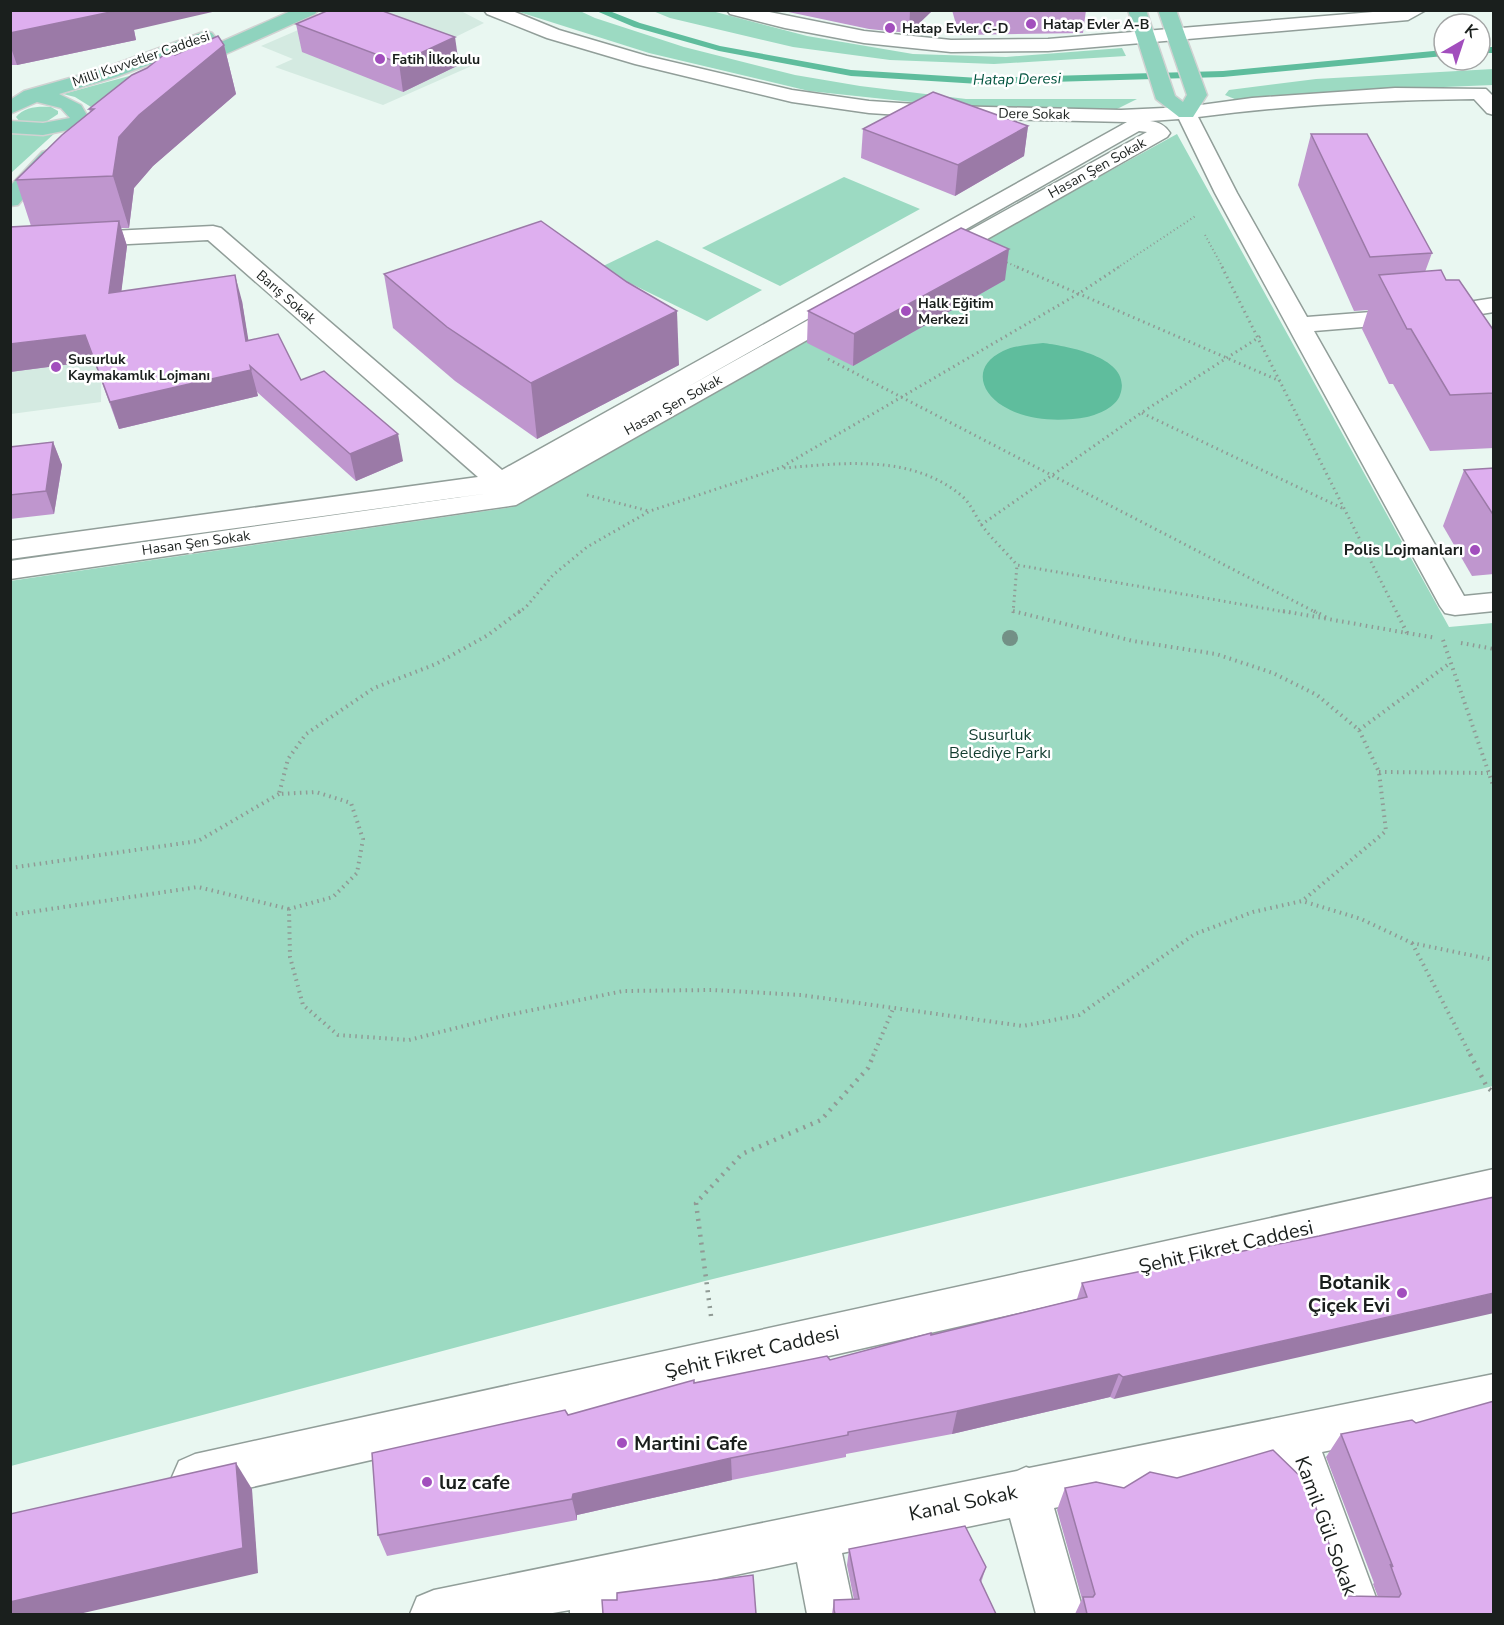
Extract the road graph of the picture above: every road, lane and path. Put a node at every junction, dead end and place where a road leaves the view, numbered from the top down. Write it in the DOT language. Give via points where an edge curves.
graph roads {
  1 [pos="271,10"];
  2 [pos="309,10"];
  3 [pos="493,10"];
  4 [pos="736,10"];
  5 [pos="1137,10"];
  6 [pos="1167,10"];
  7 [pos="1417,10"];
  8 [pos="1148,38"];
  9 [pos="1177,38"];
  10 [pos="167,74"];
  11 [pos="10,92"];
  12 [pos="35,95"];
  13 [pos="1192,104"];
  14 [pos="10,108"];
  15 [pos="1494,109"];
  16 [pos="101,110"];
  17 [pos="81,122"];
  18 [pos="10,126"];
  19 [pos="1226,193"];
  20 [pos="10,200"];
  21 [pos="1200,227"];
  22 [pos="10,243"];
  23 [pos="962,244"];
  24 [pos="1078,294"];
  25 [pos="1494,305"];
  26 [pos="1299,325"];
  27 [pos="1259,336"];
  28 [pos="790,340"];
  29 [pos="1227,358"];
  30 [pos="1280,381"];
  31 [pos="902,397"];
  32 [pos="1141,413"];
  33 [pos="780,468"];
  34 [pos="1050,476"];
  35 [pos="535,483"];
  36 [pos="503,490"];
  37 [pos="1345,509"];
  38 [pos="650,511"];
  39 [pos="981,525"];
  40 [pos="10,550"];
  41 [pos="1017,565"];
  42 [pos="10,570"];
  43 [pos="1494,602"];
  44 [pos="1331,620"];
  45 [pos="1442,639"];
  46 [pos="1450,663"];
  47 [pos="1359,730"];
  48 [pos="1379,772"];
  49 [pos="1488,773"];
  50 [pos="1494,788"];
  51 [pos="279,794"];
  52 [pos="10,868"];
  53 [pos="1302,901"];
  54 [pos="290,909"];
  55 [pos="10,915"];
  56 [pos="1412,943"];
  57 [pos="1494,960"];
  58 [pos="893,1009"];
  59 [pos="1494,1094"];
  60 [pos="1494,1187"];
  61 [pos="717,1360"];
  62 [pos="1494,1395"];
  63 [pos="1294,1438"];
  64 [pos="161,1485"];
  65 [pos="1026,1490"];
  66 [pos="815,1535"];
  67 [pos="592,1598"];
  68 [pos="434,1614"];
  69 [pos="831,1614"];
  70 [pos="1060,1614"];
  71 [pos="1358,1614"];
  1 -- 12 [label="main road, Milli Kuvvetler Caddesi" via="110,74"];
  2 -- 10 [label="main road"];
  3 -- 13 [label="street, Dere Sokak" via="553,34 642,60 792,96 869,107 1121,116"];
  4 -- 8 [label="street" via="864,37 951,46"];
  5 -- 8 [label="main road"];
  6 -- 9 [label="main road"];
  7 -- 9 [label="street" via="1408,15"];
  8 -- 9 [label="street"];
  8 -- 13 [label="main road" via="1166,99"];
  9 -- 13 [label="main road"];
  11 -- 12 [label="main road"];
  12 -- 14 [label="main road, Milli Kuvvetler Caddesi"];
  12 -- 17 [label="main road" via="63,101 78,112"];
  13 -- 15 [label="street, Dere Sokak" via="1479,93"];
  13 -- 19 [label="street"];
  16 -- 17 [label="main road"];
  17 -- 18 [label="main road" via="43,129"];
  17 -- 20 [label="main road"];
  19 -- 24 [label="path"];
  19 -- 26 [label="street"];
  21 -- 27 [label="path"];
  22 -- 36 [label="street, Barış Sokak" via="213,233"];
  23 -- 24 [label="path"];
  23 -- 28 [label="street, Hasan Şen Sokak"];
  23 -- 36 [label="street, Hasan Şen Sokak" via="1160,133 1153,127 1136,125"];
  24 -- 29 [label="path"];
  24 -- 31 [label="path"];
  25 -- 26 [label="street" via="1436,314"];
  26 -- 27 [label="path"];
  26 -- 43 [label="street" via="1455,606"];
  27 -- 29 [label="path"];
  27 -- 30 [label="path"];
  28 -- 31 [label="path"];
  28 -- 35 [label="street, Hasan Şen Sokak"];
  29 -- 30 [label="path"];
  29 -- 32 [label="path"];
  30 -- 37 [label="path"];
  31 -- 33 [label="path"];
  31 -- 34 [label="path"];
  32 -- 34 [label="path"];
  32 -- 37 [label="path"];
  33 -- 38 [label="path"];
  33 -- 39 [label="path" via="865,462 905,468 939,478 965,498"];
  34 -- 39 [label="path"];
  34 -- 44 [label="path"];
  35 -- 36 [label="street, Hasan Şen Sokak"];
  35 -- 38 [label="path"];
  36 -- 40 [label="street, Hasan Şen Sokak"];
  36 -- 42 [label="street, Hasan Şen Sokak"];
  37 -- 44 [label="path" via="1407,633"];
  38 -- 51 [label="path" via="586,547 553,575 526,607 489,635 436,664 374,688 306,734 288,759"];
  39 -- 41 [label="path"];
  41 -- 44 [label="path"];
  41 -- 47 [label="path" via="1013,612 1133,641 1216,654 1273,673 1317,695"];
  45 -- 46 [label="path"];
  46 -- 47 [label="path"];
  46 -- 49 [label="path"];
  47 -- 48 [label="path"];
  48 -- 49 [label="path"];
  48 -- 53 [label="path" via="1386,831"];
  49 -- 50 [label="path"];
  51 -- 52 [label="path" via="198,841"];
  51 -- 54 [label="path" via="316,792 351,803 363,839 357,873 333,897"];
  53 -- 56 [label="path" via="1361,919"];
  53 -- 58 [label="path" via="1253,912 1195,934 1079,1015 1023,1026"];
  54 -- 55 [label="path" via="198,887"];
  54 -- 58 [label="path" via="290,957 303,1005 338,1035 409,1040 623,991 713,990 801,995"];
  56 -- 57 [label="path"];
  56 -- 59 [label="path"];
  58 -- 61 [label="path" via="868,1068 821,1120 742,1154 696,1203"];
  60 -- 61 [label="street, Şehit Fikret Caddesi"];
  61 -- 64 [label="street, Şehit Fikret Caddesi"];
  62 -- 63 [label="street, Kanal Sokak"];
  63 -- 65 [label="street, Kanal Sokak"];
  63 -- 71 [label="street, Kamil Gül Sokak"];
  65 -- 66 [label="street, Kanal Sokak"];
  65 -- 70 [label="street"];
  66 -- 67 [label="street, Kanal Sokak"];
  66 -- 69 [label="street"];
  67 -- 68 [label="street, Kanal Sokak"];
}
